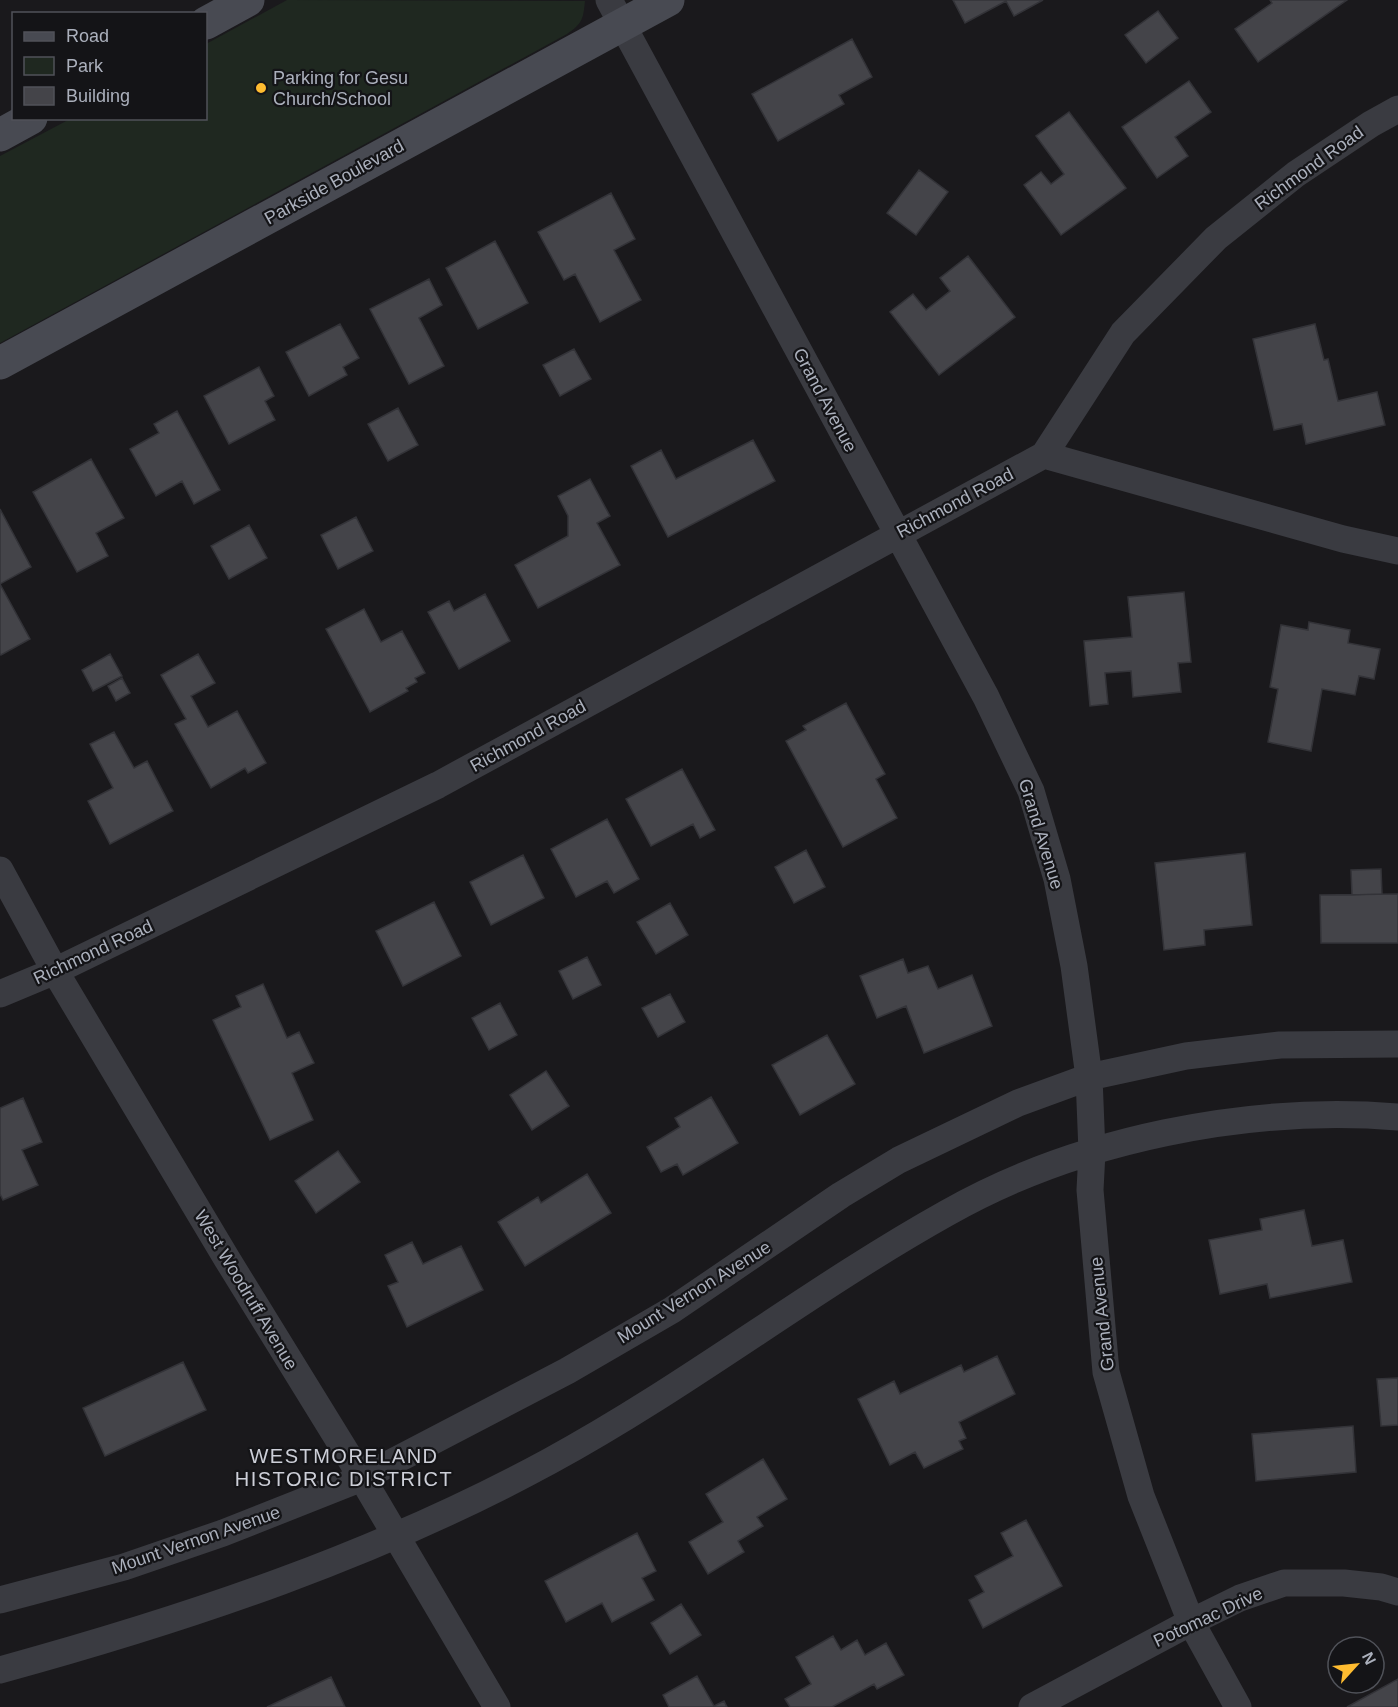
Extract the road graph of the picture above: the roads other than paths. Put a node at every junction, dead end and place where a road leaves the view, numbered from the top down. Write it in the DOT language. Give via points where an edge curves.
graph roads {
  1 [pos="248,0"];
  2 [pos="668,0"];
  3 [pos="615,13"];
  4 [pos="207,22"];
  5 [pos="1398,109"];
  6 [pos="27,120"];
  7 [pos="0,135"];
  8 [pos="0,363"];
  9 [pos="1044,455"];
  10 [pos="897,534"];
  11 [pos="1398,551"];
  12 [pos="0,870"];
  13 [pos="55,971"];
  14 [pos="0,994"];
  15 [pos="1398,1044"];
  16 [pos="1089,1077"];
  17 [pos="1398,1117"];
  18 [pos="1092,1152"];
  19 [pos="362,1478"];
  20 [pos="396,1535"];
  21 [pos="1398,1592"];
  22 [pos="0,1600"];
  23 [pos="1191,1622"];
  24 [pos="0,1670"];
  25 [pos="497,1707"];
  26 [pos="1032,1707"];
  27 [pos="1238,1707"];
  1 -- 4 [label="street"];
  2 -- 3 [label="street, Parkside Boulevard"];
  3 -- 8 [label="street, Parkside Boulevard"];
  3 -- 10 [label="street, Grand Avenue"];
  5 -- 9 [label="street, Richmond Road" via="1296,174 1216,238 1123,333"];
  6 -- 7 [label="street"];
  9 -- 10 [label="street, Richmond Road"];
  9 -- 11 [label="street"];
  10 -- 13 [label="street, Richmond Road" via="438,785"];
  10 -- 16 [label="street, Grand Avenue" via="986,697 1031,791 1057,879"];
  12 -- 13 [label="street, West Woodruff Avenue"];
  13 -- 14 [label="street, Richmond Road"];
  13 -- 19 [label="street, West Woodruff Avenue"];
  15 -- 16 [label="street, Mount Vernon Avenue" via="1281,1045 1186,1056"];
  16 -- 18 [label="street, Grand Avenue"];
  16 -- 19 [label="street, Mount Vernon Avenue" via="1018,1102 899,1160 672,1310 567,1371"];
  17 -- 18 [label="street" via="1352,1113 1210,1123"];
  18 -- 20 [label="street" via="1019,1178 950,1211 615,1424 476,1500"];
  18 -- 23 [label="street, Grand Avenue" via="1090,1190 1106,1372 1141,1496"];
  19 -- 20 [label="street, West Woodruff Avenue"];
  19 -- 22 [label="street, Mount Vernon Avenue" via="157,1556"];
  20 -- 24 [label="street" via="312,1571 218,1604"];
  20 -- 25 [label="street, West Woodruff Avenue"];
  21 -- 23 [label="street, Potomac Drive" via="1344,1583 1284,1582"];
  23 -- 26 [label="street, Potomac Drive"];
  23 -- 27 [label="street, Grand Avenue"];
}
